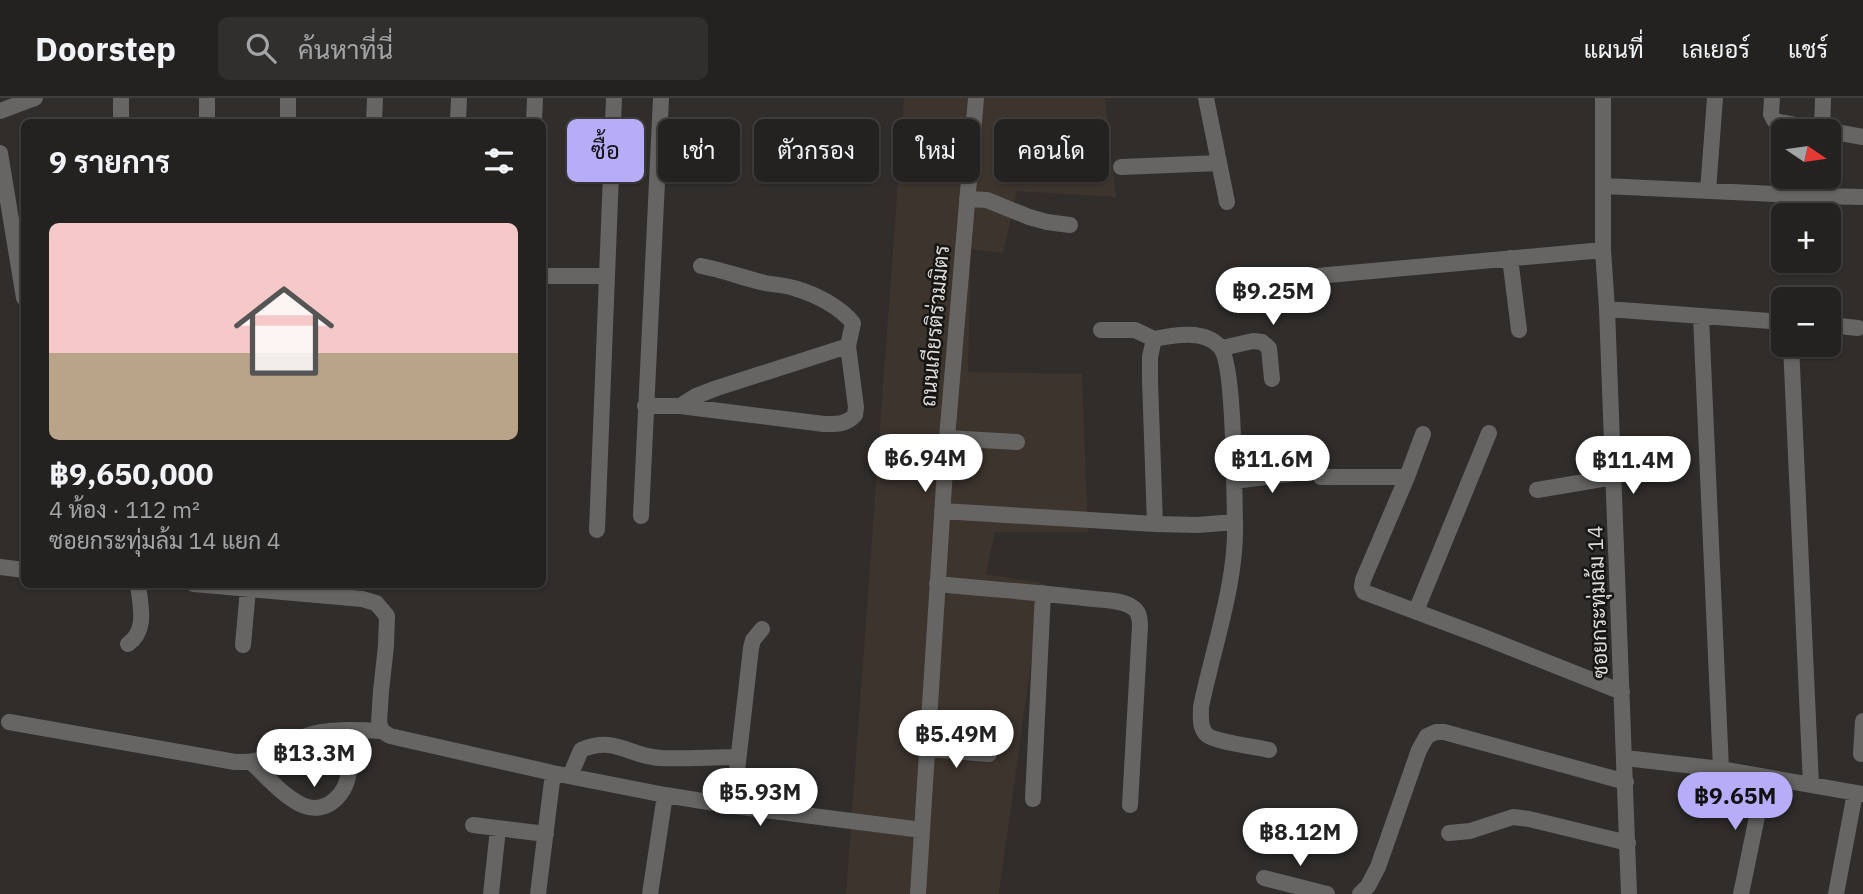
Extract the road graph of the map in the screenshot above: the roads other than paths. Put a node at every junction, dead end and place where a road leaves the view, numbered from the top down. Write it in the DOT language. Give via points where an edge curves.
graph roads {
  1 [pos="35,98"];
  2 [pos="121,98"];
  3 [pos="207,98"];
  4 [pos="288,98"];
  5 [pos="375,98"];
  6 [pos="459,98"];
  7 [pos="535,98"];
  8 [pos="614,98"];
  9 [pos="661,98"];
  10 [pos="976,98"];
  11 [pos="1206,98"];
  12 [pos="1603,98"];
  13 [pos="1715,98"];
  14 [pos="1772,98"];
  15 [pos="1824,98"];
  16 [pos="0,111"];
  17 [pos="121,119"];
  18 [pos="206,119"];
  19 [pos="288,119"];
  20 [pos="374,119"];
  21 [pos="458,119"];
  22 [pos="534,119"];
  23 [pos="1774,119"];
  24 [pos="1823,119"];
  25 [pos="1841,133"];
  26 [pos="1863,137"];
  27 [pos="0,153"];
  28 [pos="1219,163"];
  29 [pos="1121,167"];
  30 [pos="1604,186"];
  31 [pos="1708,191"];
  32 [pos="1863,197"];
  33 [pos="967,199"];
  34 [pos="1227,202"];
  35 [pos="1070,225"];
  36 [pos="1603,250"];
  37 [pos="1510,258"];
  38 [pos="701,266"];
  39 [pos="546,276"];
  40 [pos="607,276"];
  41 [pos="1317,276"];
  42 [pos="21,280"];
  43 [pos="1607,309"];
  44 [pos="1701,317"];
  45 [pos="1771,321"];
  46 [pos="1841,326"];
  47 [pos="1858,328"];
  48 [pos="1101,330"];
  49 [pos="1519,330"];
  50 [pos="1154,339"];
  51 [pos="848,346"];
  52 [pos="1222,348"];
  53 [pos="1792,357"];
  54 [pos="1272,379"];
  55 [pos="645,406"];
  56 [pos="680,406"];
  57 [pos="1423,433"];
  58 [pos="1489,433"];
  59 [pos="947,438"];
  60 [pos="1017,442"];
  61 [pos="1407,477"];
  62 [pos="1614,477"];
  63 [pos="1234,481"];
  64 [pos="1537,490"];
  65 [pos="942,511"];
  66 [pos="641,516"];
  67 [pos="1235,522"];
  68 [pos="1155,524"];
  69 [pos="597,530"];
  70 [pos="0,567"];
  71 [pos="21,570"];
  72 [pos="937,584"];
  73 [pos="138,588"];
  74 [pos="237,588"];
  75 [pos="248,589"];
  76 [pos="1043,593"];
  77 [pos="1416,611"];
  78 [pos="762,629"];
  79 [pos="128,643"];
  80 [pos="243,645"];
  81 [pos="1622,692"];
  82 [pos="1863,721"];
  83 [pos="9,722"];
  84 [pos="345,731"];
  85 [pos="382,731"];
  86 [pos="927,749"];
  87 [pos="1269,750"];
  88 [pos="989,754"];
  89 [pos="1861,754"];
  90 [pos="738,757"];
  91 [pos="1625,758"];
  92 [pos="252,763"];
  93 [pos="1721,769"];
  94 [pos="553,773"];
  95 [pos="570,776"];
  96 [pos="1765,778"];
  97 [pos="1626,782"];
  98 [pos="1811,785"];
  99 [pos="1859,794"];
  100 [pos="665,795"];
  101 [pos="1033,799"];
  102 [pos="1130,805"];
  103 [pos="733,806"];
  104 [pos="473,825"];
  105 [pos="498,829"];
  106 [pos="922,830"];
  107 [pos="1449,833"];
  108 [pos="546,834"];
  109 [pos="1628,843"];
  110 [pos="1264,878"];
  111 [pos="491,894"];
  112 [pos="538,894"];
  113 [pos="650,894"];
  114 [pos="918,894"];
  115 [pos="1327,894"];
  116 [pos="1360,894"];
  117 [pos="1629,894"];
  118 [pos="1741,894"];
  119 [pos="1836,894"];
  1 -- 16 [label="street"];
  2 -- 17 [label="street"];
  3 -- 18 [label="street"];
  4 -- 19 [label="street"];
  5 -- 20 [label="street"];
  6 -- 21 [label="street"];
  7 -- 22 [label="street"];
  8 -- 40 [label="street"];
  9 -- 55 [label="street"];
  10 -- 33 [label="street, ถนนเกียรติร่วมมิตร"];
  11 -- 28 [label="street"];
  12 -- 30 [label="street, ซอยกระทุ่มล้ม 14"];
  13 -- 31 [label="street"];
  14 -- 23 [label="street"];
  15 -- 24 [label="street"];
  25 -- 26 [label="street"];
  27 -- 42 [label="street"];
  28 -- 29 [label="street"];
  28 -- 34 [label="street"];
  30 -- 31 [label="street"];
  30 -- 36 [label="street, ซอยกระทุ่มล้ม 14"];
  31 -- 32 [label="street"];
  33 -- 35 [label="street" via="987,200 1029,217"];
  33 -- 59 [label="street, ถนนเกียรติร่วมมิตร"];
  36 -- 37 [label="street"];
  36 -- 43 [label="street, ซอยกระทุ่มล้ม 14"];
  37 -- 41 [label="street"];
  37 -- 49 [label="street"];
  38 -- 51 [label="street" via="797,288 824,301 853,323"];
  39 -- 40 [label="street"];
  40 -- 69 [label="street"];
  43 -- 44 [label="street"];
  43 -- 62 [label="street, ซอยกระทุ่มล้ม 14"];
  44 -- 45 [label="street"];
  44 -- 93 [label="street"];
  46 -- 47 [label="street"];
  48 -- 50 [label="street" via="1135,330"];
  50 -- 52 [label="street" via="1194,335 1211,339"];
  50 -- 68 [label="street" via="1150,380"];
  51 -- 56 [label="street" via="717,388"];
  51 -- 56 [label="street" via="856,407 850,421 824,424"];
  52 -- 54 [label="street" via="1262,342 1269,348"];
  52 -- 63 [label="street" via="1231,404"];
  53 -- 98 [label="street"];
  55 -- 56 [label="street"];
  55 -- 66 [label="street"];
  57 -- 61 [label="street"];
  58 -- 77 [label="street"];
  59 -- 60 [label="street"];
  59 -- 65 [label="street, ถนนเกียรติร่วมมิตร"];
  61 -- 63 [label="street" via="1313,474"];
  61 -- 77 [label="street" via="1362,587 1372,596"];
  62 -- 64 [label="street"];
  62 -- 81 [label="street, ซอยกระทุ่มล้ม 14"];
  63 -- 67 [label="street"];
  65 -- 68 [label="street"];
  65 -- 72 [label="street, ถนนเกียรติร่วมมิตร"];
  67 -- 68 [label="street"];
  67 -- 87 [label="street" via="1232,573 1203,696 1201,725 1206,735 1217,740"];
  70 -- 71 [label="street"];
  72 -- 76 [label="street"];
  72 -- 86 [label="street, ถนนเกียรติร่วมมิตร"];
  73 -- 79 [label="street" via="140,630"];
  74 -- 75 [label="street"];
  75 -- 80 [label="street"];
  75 -- 85 [label="street" via="362,599 382,609 388,627 379,711"];
  76 -- 101 [label="street"];
  76 -- 102 [label="street" via="1126,604 1139,615"];
  77 -- 81 [label="street"];
  78 -- 90 [label="street" via="751,648"];
  81 -- 91 [label="street, ซอยกระทุ่มล้ม 14"];
  82 -- 89 [label="street"];
  83 -- 92 [label="street"];
  84 -- 85 [label="street"];
  84 -- 92 [label="street" via="307,736"];
  84 -- 92 [label="street" via="349,771 344,788 327,806 314,809 301,804"];
  85 -- 94 [label="street"];
  86 -- 88 [label="street"];
  86 -- 106 [label="street, ถนนเกียรติร่วมมิตร"];
  90 -- 95 [label="street" via="657,758 606,743 581,750"];
  90 -- 103 [label="street"];
  91 -- 93 [label="street"];
  91 -- 97 [label="street, ซอยกระทุ่มล้ม 14"];
  93 -- 96 [label="street"];
  94 -- 95 [label="street"];
  94 -- 108 [label="street"];
  95 -- 100 [label="street"];
  96 -- 98 [label="street"];
  96 -- 118 [label="street"];
  97 -- 109 [label="street, ซอยกระทุ่มล้ม 14"];
  97 -- 116 [label="street" via="1436,732 1427,736 1419,750 1378,867"];
  98 -- 99 [label="street"];
  99 -- 119 [label="street"];
  100 -- 103 [label="street"];
  100 -- 113 [label="street"];
  103 -- 106 [label="street"];
  104 -- 105 [label="street"];
  105 -- 108 [label="street"];
  105 -- 111 [label="street"];
  106 -- 114 [label="street, ถนนเกียรติร่วมมิตร"];
  107 -- 109 [label="street" via="1513,817"];
  108 -- 112 [label="street"];
  109 -- 117 [label="street, ซอยกระทุ่มล้ม 14"];
  110 -- 115 [label="street"];
}
